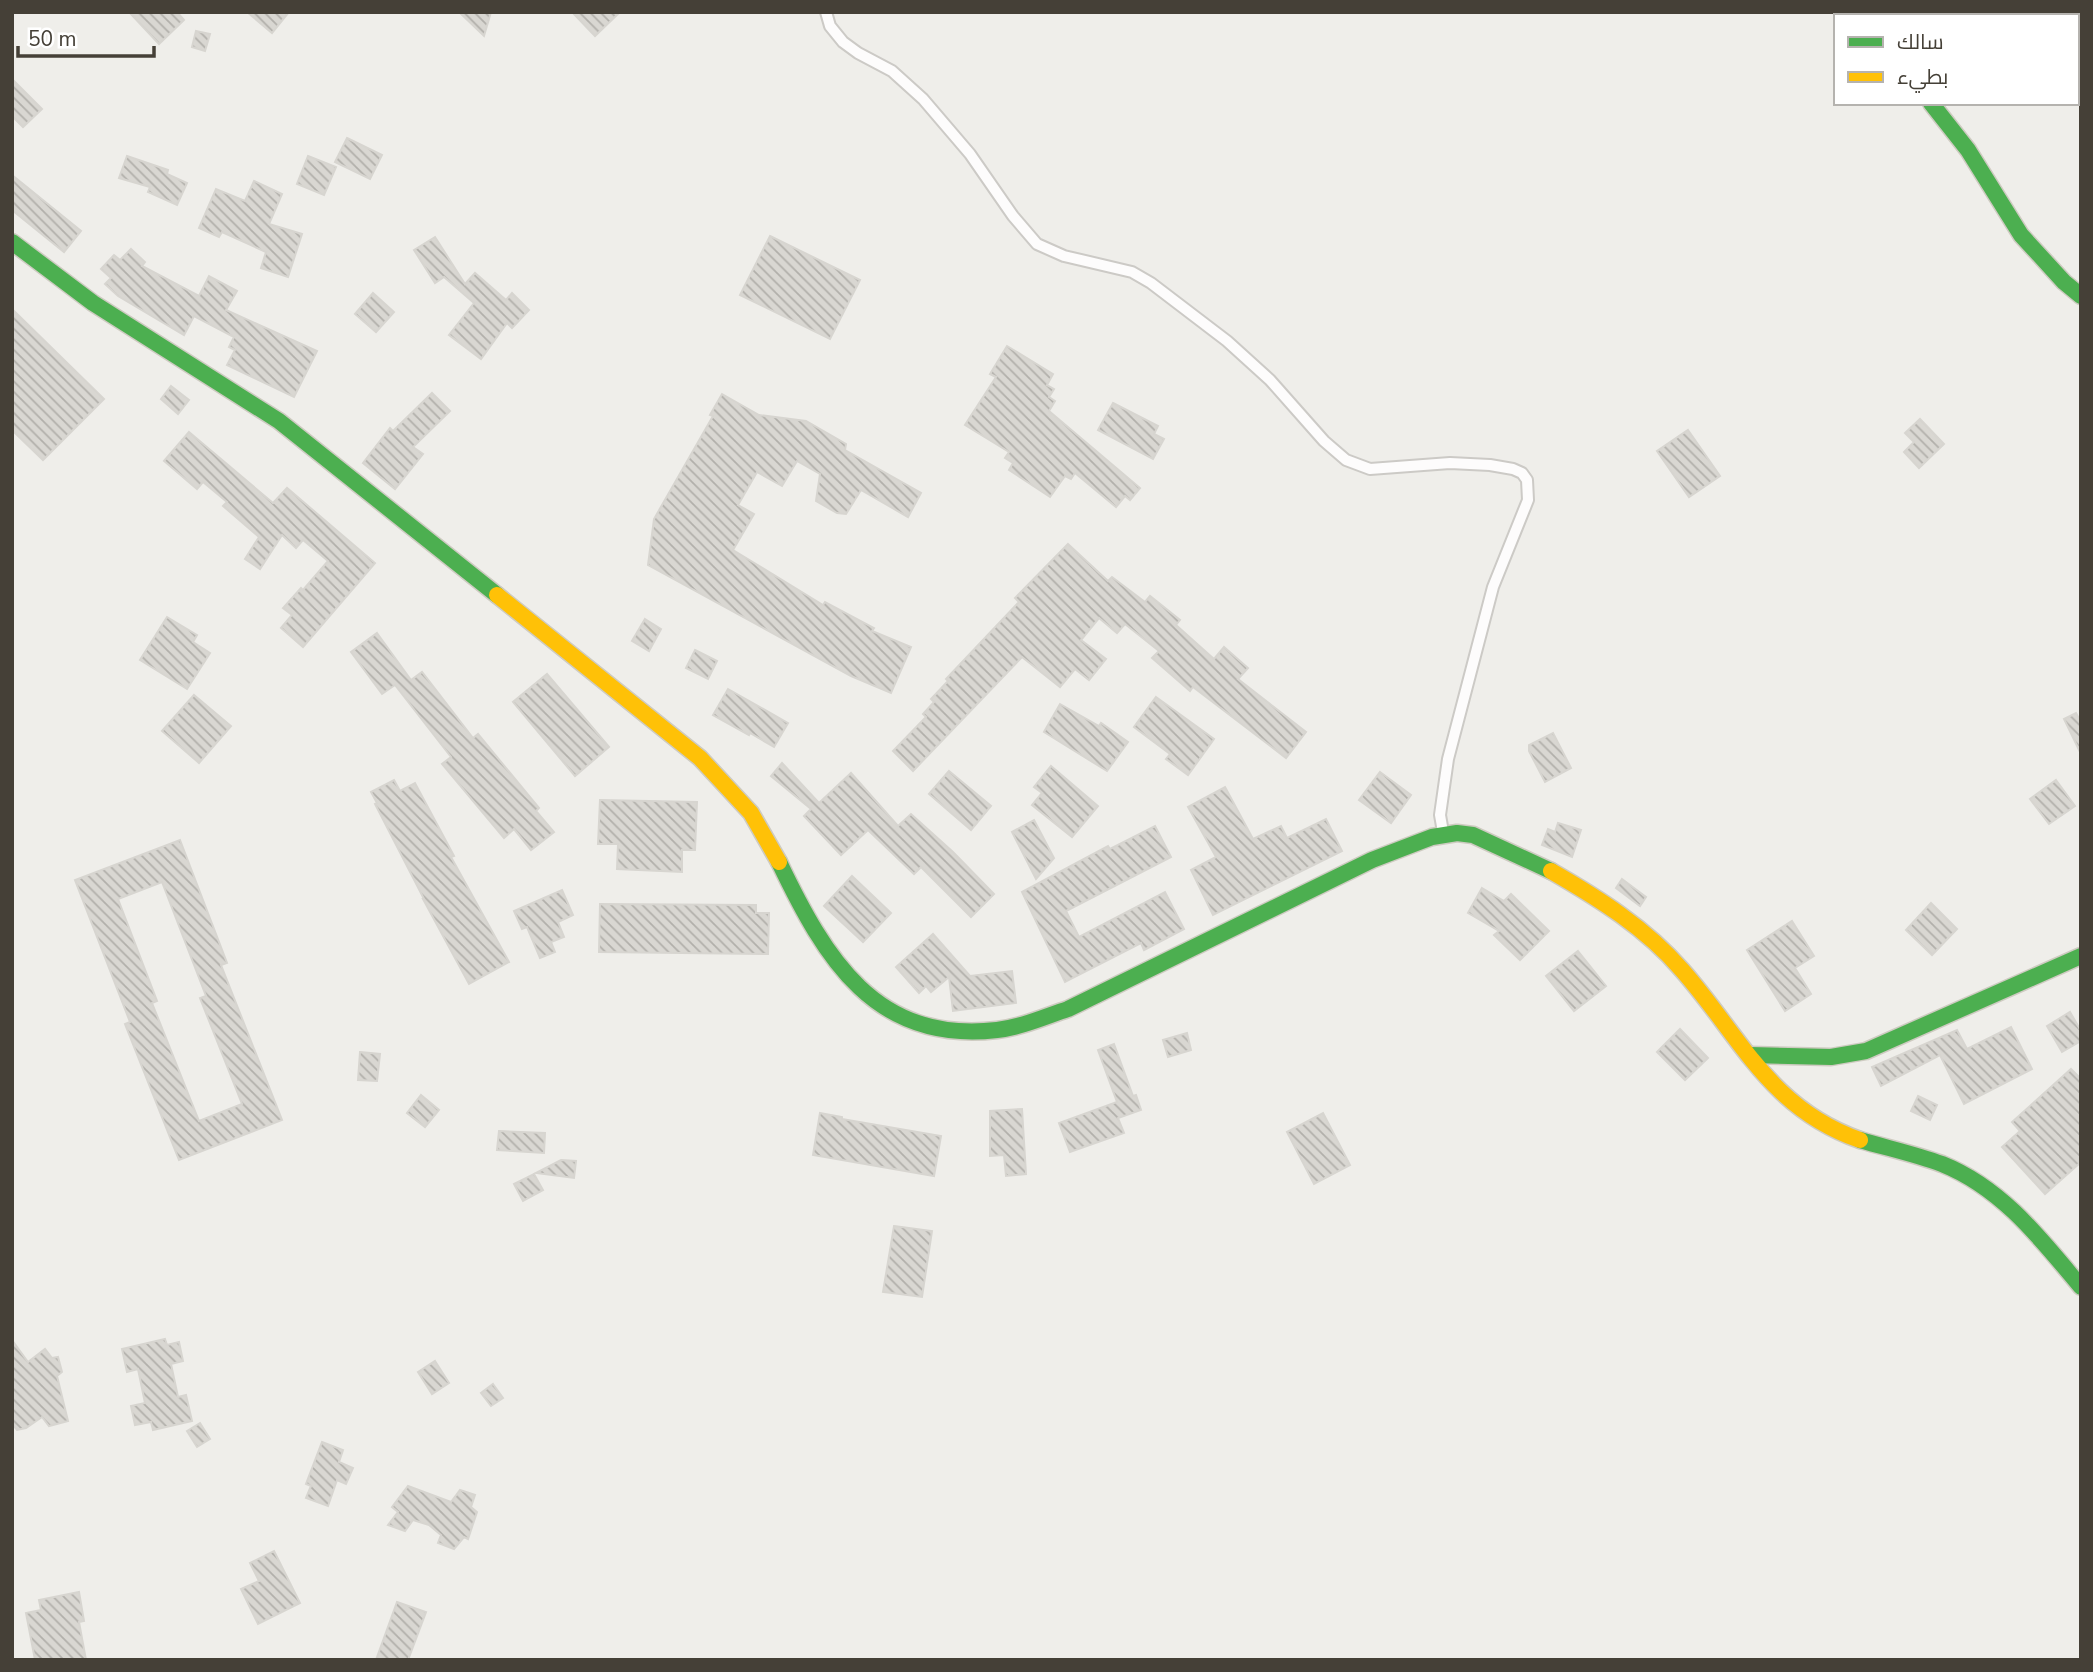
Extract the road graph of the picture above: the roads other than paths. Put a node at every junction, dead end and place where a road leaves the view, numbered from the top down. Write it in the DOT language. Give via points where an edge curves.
graph roads {
  1 [pos="826,12"];
  2 [pos="1933,105"];
  3 [pos="12,242"];
  4 [pos="2081,296"];
  5 [pos="1443,835"];
  6 [pos="2081,956"];
  7 [pos="1750,1055"];
  8 [pos="2081,1287"];
  1 -- 5 [label="lane" via="843,42 892,72 923,99 1037,244 1064,256 1132,272 1151,283 1270,380 1346,460 1370,470 1450,463 1490,465 1522,473 1528,500 1493,587 1448,759 1440,815"];
  2 -- 4 [label="main road" via="1968,150 2021,235"];
  3 -- 5 [label="main road" via="93,303 279,421 700,758 752,814 793,892 848,978 873,1002 900,1018 933,1028 974,1031 1020,1026 1068,1009 1372,860"];
  5 -- 7 [label="main road" via="1469,834 1535,862 1626,919 1681,967"];
  6 -- 7 [label="main road" via="1866,1051 1831,1057"];
  7 -- 8 [label="main road" via="1786,1096 1834,1131 1942,1164 1977,1180 2011,1207"];
}
